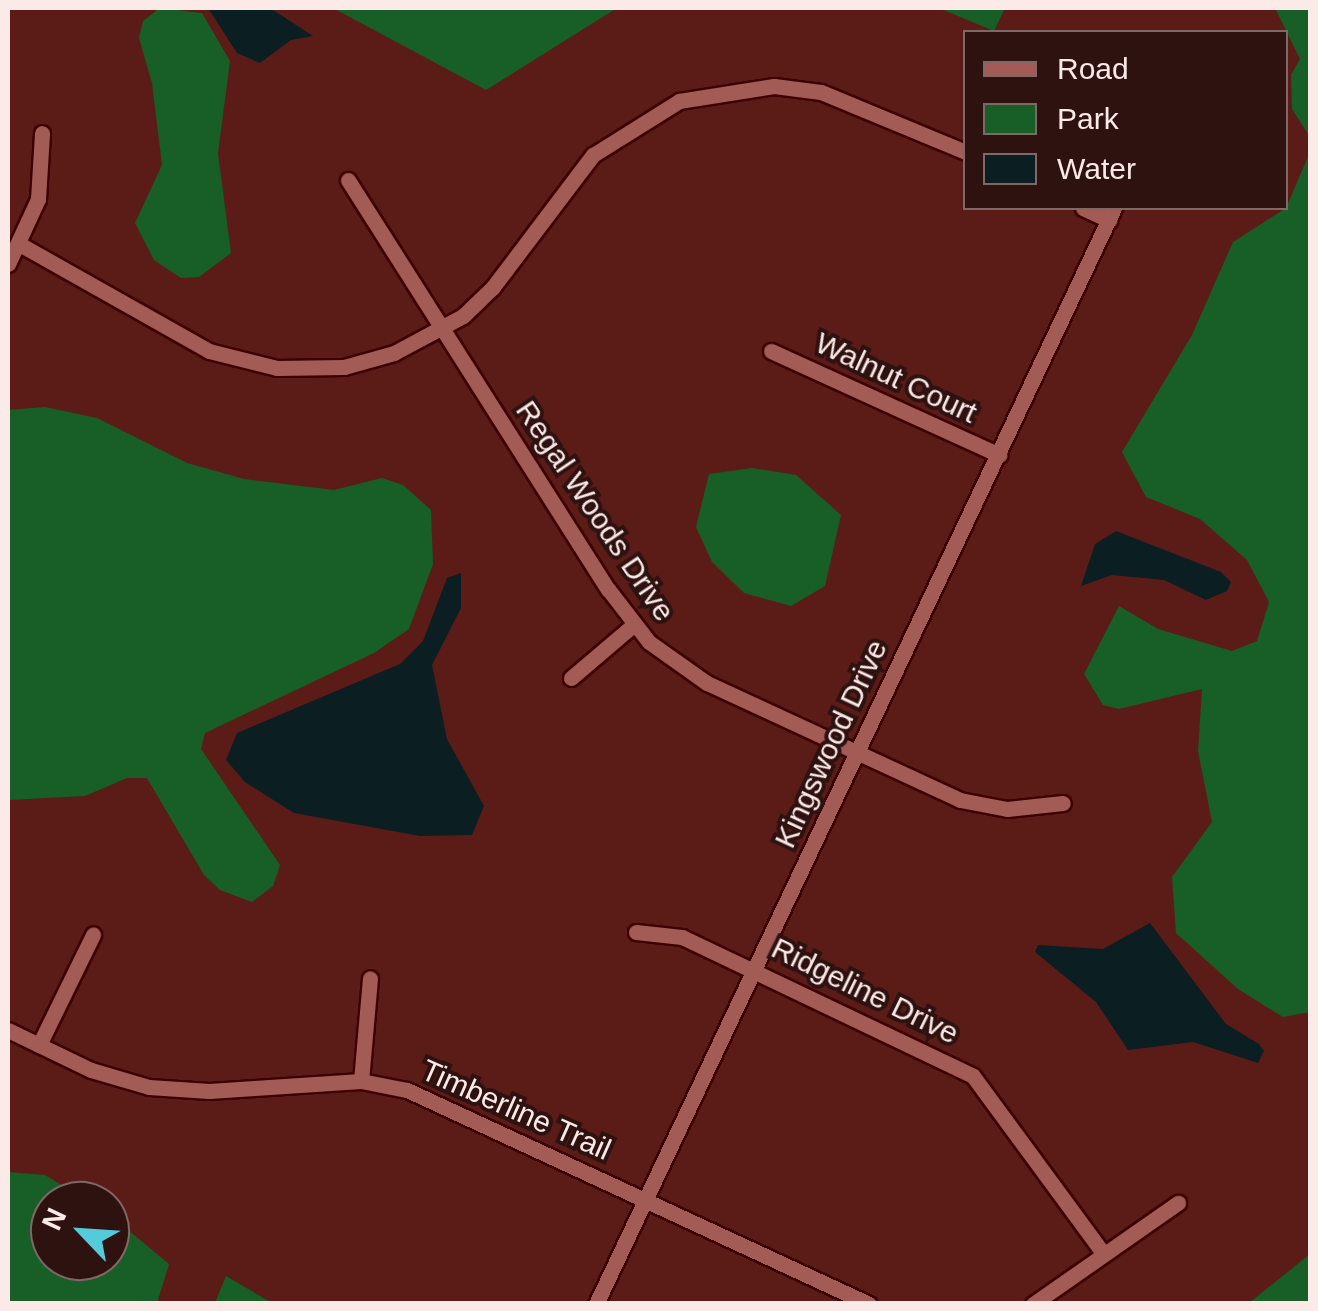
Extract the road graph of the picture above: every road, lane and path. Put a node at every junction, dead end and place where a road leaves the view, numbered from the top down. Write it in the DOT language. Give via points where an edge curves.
graph roads {
  1 [pos="42,133"];
  2 [pos="963,151"];
  3 [pos="348,180"];
  4 [pos="1112,214"];
  5 [pos="21,245"];
  6 [pos="8,264"];
  7 [pos="441,331"];
  8 [pos="771,351"];
  9 [pos="999,455"];
  10 [pos="632,626"];
  11 [pos="571,678"];
  12 [pos="857,754"];
  13 [pos="1063,803"];
  14 [pos="636,932"];
  15 [pos="92,935"];
  16 [pos="755,969"];
  17 [pos="370,978"];
  18 [pos="8,1030"];
  19 [pos="39,1045"];
  20 [pos="361,1081"];
  21 [pos="646,1198"];
  22 [pos="1178,1203"];
  23 [pos="1103,1253"];
  24 [pos="596,1304"];
  25 [pos="869,1304"];
  26 [pos="1033,1304"];
  1 -- 5 [label="street" via="38,199"];
  2 -- 7 [label="street" via="821,92 774,86 680,101 593,155 493,287"];
  3 -- 7 [label="street, Regal Woods Drive"];
  4 -- 9 [label="street, Kingswood Drive"];
  5 -- 6 [label="street"];
  5 -- 7 [label="street" via="184,340 254,364 344,367"];
  7 -- 10 [label="street, Regal Woods Drive"];
  8 -- 9 [label="street, Walnut Court"];
  9 -- 12 [label="street, Kingswood Drive"];
  10 -- 11 [label="street"];
  10 -- 12 [label="street, Regal Woods Drive" via="707,684"];
  12 -- 13 [label="street, Regal Woods Drive" via="960,800 1007,808"];
  12 -- 16 [label="street, Kingswood Drive"];
  14 -- 16 [label="street, Ridgeline Drive" via="682,936"];
  15 -- 19 [label="street"];
  16 -- 21 [label="street, Kingswood Drive"];
  16 -- 23 [label="street, Ridgeline Drive" via="973,1076"];
  17 -- 20 [label="street"];
  18 -- 19 [label="street, Timberline Trail"];
  19 -- 20 [label="street, Timberline Trail" via="114,1078 180,1091"];
  20 -- 21 [label="street, Timberline Trail" via="431,1099"];
  21 -- 24 [label="street, Kingswood Drive"];
  21 -- 25 [label="street, Timberline Trail"];
  22 -- 23 [label="street"];
  23 -- 26 [label="street"];
}
